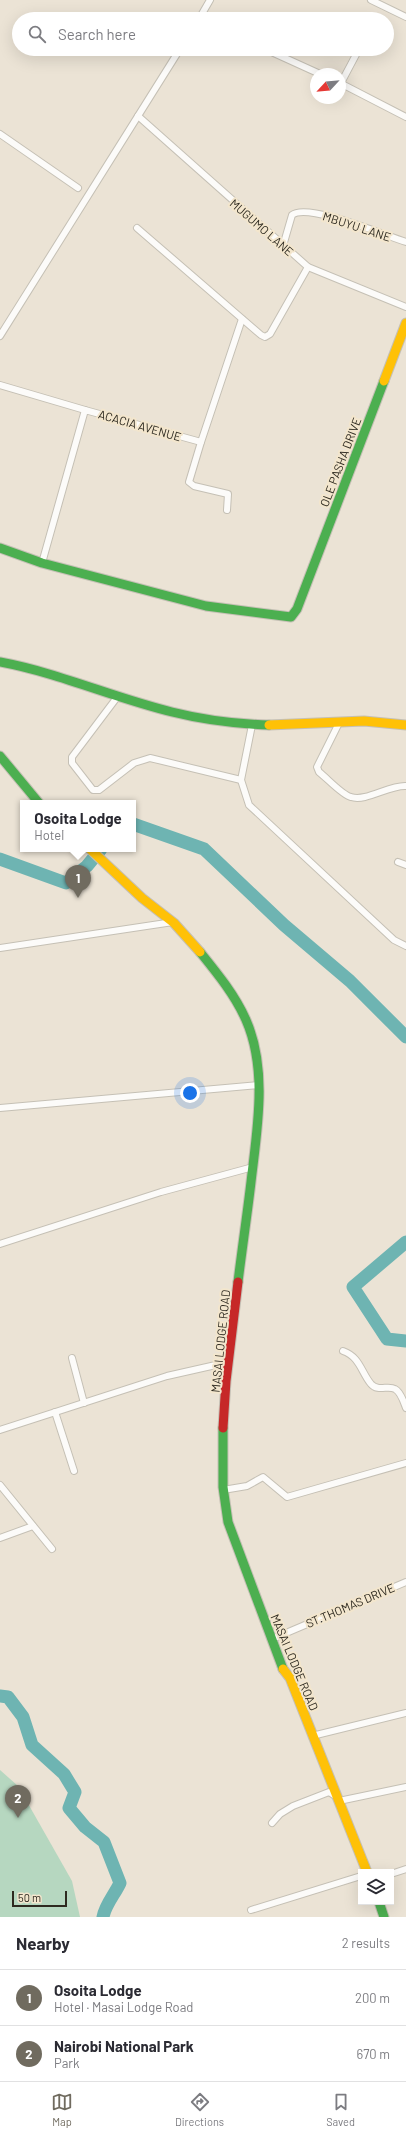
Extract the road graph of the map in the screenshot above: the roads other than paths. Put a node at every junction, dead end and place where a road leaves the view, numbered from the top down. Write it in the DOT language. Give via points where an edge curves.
graph roads {
  1 [pos="210,0"];
  2 [pos="371,0"];
  3 [pos="202,12"];
  4 [pos="406,17"];
  5 [pos="176,56"];
  6 [pos="280,56"];
  7 [pos="355,56"];
  8 [pos="310,69"];
  9 [pos="346,72"];
  10 [pos="346,86"];
  11 [pos="138,116"];
  12 [pos="406,117"];
  13 [pos="0,134"];
  14 [pos="78,188"];
  15 [pos="137,228"];
  16 [pos="406,242"];
  17 [pos="283,246"];
  18 [pos="308,267"];
  19 [pos="406,307"];
  20 [pos="242,319"];
  21 [pos="406,322"];
  22 [pos="0,336"];
  23 [pos="0,385"];
  24 [pos="85,410"];
  25 [pos="201,442"];
  26 [pos="227,510"];
  27 [pos="0,548"];
  28 [pos="42,563"];
  29 [pos="0,662"];
  30 [pos="118,696"];
  31 [pos="339,723"];
  32 [pos="252,725"];
  33 [pos="406,725"];
  34 [pos="0,756"];
  35 [pos="241,780"];
  36 [pos="406,786"];
  37 [pos="36,800"];
  38 [pos="93,852"];
  39 [pos="398,862"];
  40 [pos="406,865"];
  41 [pos="173,922"];
  42 [pos="406,946"];
  43 [pos="0,948"];
  44 [pos="258,1085"];
  45 [pos="0,1108"];
  46 [pos="253,1167"];
  47 [pos="0,1244"];
  48 [pos="343,1351"];
  49 [pos="72,1358"];
  50 [pos="229,1362"];
  51 [pos="84,1403"];
  52 [pos="406,1408"];
  53 [pos="55,1412"];
  54 [pos="0,1430"];
  55 [pos="406,1463"];
  56 [pos="74,1471"];
  57 [pos="0,1485"];
  58 [pos="223,1490"];
  59 [pos="33,1526"];
  60 [pos="0,1538"];
  61 [pos="52,1549"];
  62 [pos="406,1582"];
  63 [pos="272,1639"];
  64 [pos="406,1713"];
  65 [pos="312,1736"];
  66 [pos="406,1788"];
  67 [pos="338,1799"];
  68 [pos="272,1823"];
  69 [pos="366,1869"];
  70 [pos="406,1869"];
  71 [pos="394,1873"];
  72 [pos="358,1877"];
  73 [pos="380,1905"];
  74 [pos="251,1910"];
  75 [pos="384,1917"];
  1 -- 3 [label="street"];
  2 -- 4 [label="street"];
  5 -- 11 [label="street"];
  6 -- 8 [label="street"];
  7 -- 9 [label="street"];
  10 -- 12 [label="street"];
  11 -- 17 [label="street, MUGUMO LANE"];
  11 -- 22 [label="street"];
  13 -- 14 [label="street"];
  15 -- 20 [label="street"];
  16 -- 17 [label="street, MBUYU LANE" via="323,213 301,211 292,215"];
  17 -- 18 [label="street, MUGUMO LANE"];
  18 -- 19 [label="street, MUGUMO LANE"];
  18 -- 20 [label="street" via="270,334 265,337 261,335"];
  20 -- 25 [label="street"];
  21 -- 28 [label="street, OLE PASHA DRIVE" via="297,609 291,617 206,606"];
  23 -- 24 [label="street"];
  24 -- 25 [label="street, ACACIA AVENUE"];
  24 -- 28 [label="street, ACACIA AVENUE"];
  25 -- 26 [label="street" via="189,482 194,486 225,492 229,496"];
  27 -- 28 [label="street"];
  29 -- 30 [label="street" via="65,676"];
  30 -- 32 [label="street" via="152,709"];
  30 -- 35 [label="street" via="72,757 72,763 92,790 99,790 134,763 150,758"];
  31 -- 32 [label="street"];
  31 -- 33 [label="street" via="370,721"];
  31 -- 36 [label="street" via="317,767 320,772 350,797 360,798 398,785"];
  32 -- 35 [label="street"];
  34 -- 37 [label="street"];
  35 -- 42 [label="street" via="249,805 394,940"];
  38 -- 41 [label="street, MASAI LODGE ROAD" via="160,914"];
  39 -- 40 [label="street"];
  41 -- 43 [label="street"];
  41 -- 44 [label="street, MASAI LODGE ROAD" via="237,1003 247,1023 254,1050"];
  44 -- 45 [label="street"];
  44 -- 46 [label="street, MASAI LODGE ROAD"];
  46 -- 47 [label="street" via="161,1192"];
  46 -- 50 [label="street, MASAI LODGE ROAD"];
  48 -- 52 [label="street" via="357,1360 372,1385 397,1390"];
  49 -- 51 [label="street"];
  50 -- 51 [label="street" via="167,1376"];
  50 -- 58 [label="street, MASAI LODGE ROAD" via="223,1426"];
  51 -- 53 [label="street"];
  53 -- 54 [label="street"];
  53 -- 56 [label="street"];
  55 -- 58 [label="street" via="287,1497 263,1477 247,1486"];
  57 -- 59 [label="street"];
  58 -- 63 [label="street, MASAI LODGE ROAD" via="231,1530"];
  59 -- 60 [label="street"];
  59 -- 61 [label="street"];
  62 -- 63 [label="street, ST.THOMAS DRIVE"];
  63 -- 65 [label="street, MASAI LODGE ROAD"];
  64 -- 65 [label="street"];
  65 -- 67 [label="street, MASAI LODGE ROAD"];
  66 -- 67 [label="street"];
  67 -- 68 [label="street" via="330,1792 303,1801 280,1814"];
  67 -- 69 [label="street, MASAI LODGE ROAD"];
  70 -- 71 [label="street"];
  72 -- 74 [label="street"];
  73 -- 75 [label="street"];
}
